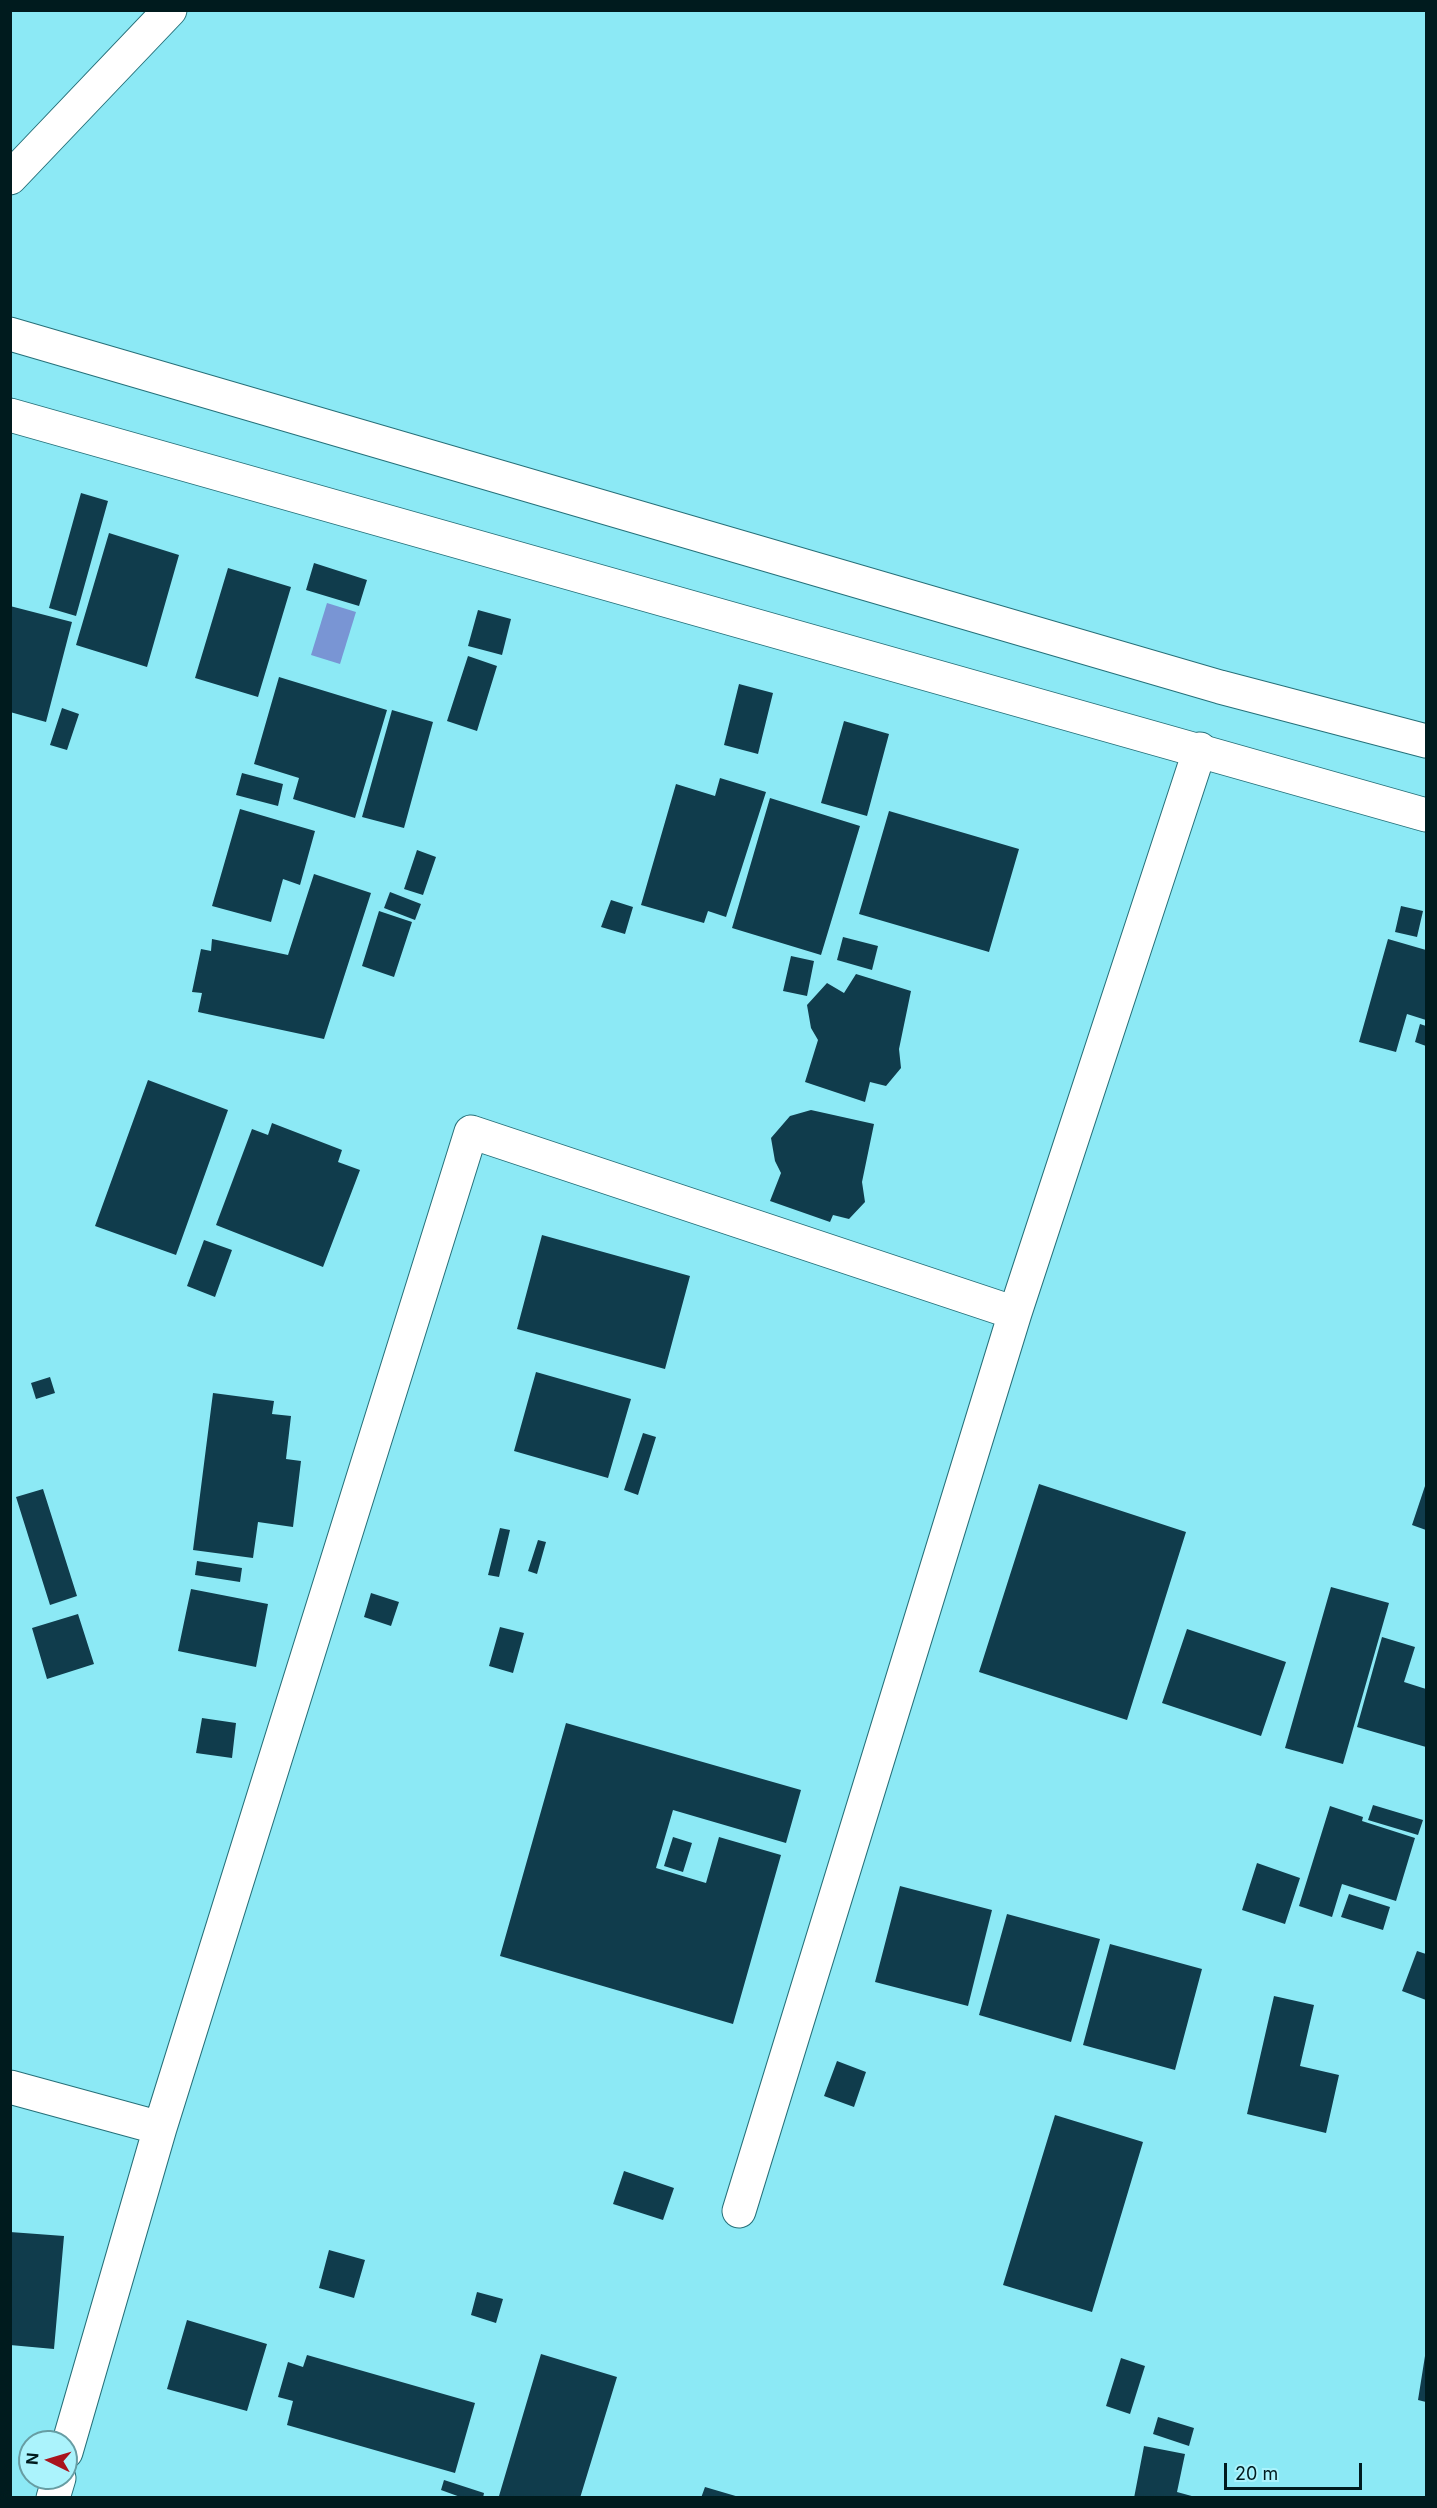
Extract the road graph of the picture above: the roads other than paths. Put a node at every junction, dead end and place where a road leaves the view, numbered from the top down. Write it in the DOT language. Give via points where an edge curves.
graph roads {
  1 [pos="170,10"];
  2 [pos="10,178"];
  3 [pos="10,334"];
  4 [pos="10,415"];
  5 [pos="1426,741"];
  6 [pos="1200,749"];
  7 [pos="1426,814"];
  8 [pos="1015,1313"];
  9 [pos="10,2087"];
  10 [pos="160,2128"];
  11 [pos="739,2211"];
  12 [pos="72,2430"];
  1 -- 2 [label="street"];
  3 -- 5 [label="street" via="1209,684"];
  4 -- 6 [label="street"];
  6 -- 7 [label="street"];
  6 -- 8 [label="street"];
  8 -- 10 [label="street" via="471,1132"];
  8 -- 11 [label="street"];
  9 -- 10 [label="street"];
  10 -- 12 [label="street"];
}
